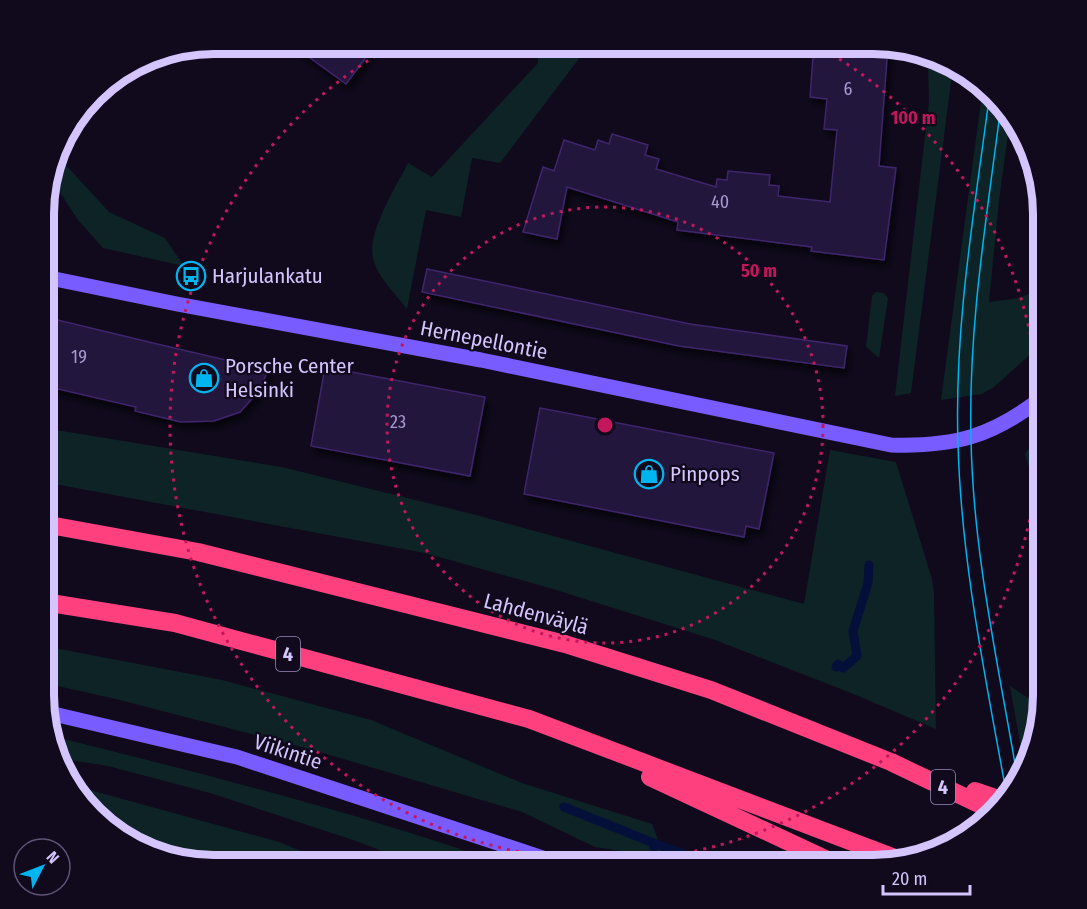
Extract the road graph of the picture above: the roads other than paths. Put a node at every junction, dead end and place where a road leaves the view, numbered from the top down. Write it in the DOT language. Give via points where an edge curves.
graph roads {
  1 [pos="54,279"];
  2 [pos="1033,405"];
  3 [pos="54,526"];
  4 [pos="54,604"];
  5 [pos="55,714"];
  6 [pos="529,719"];
  7 [pos="891,762"];
  8 [pos="995,798"];
  9 [pos="986,807"];
  10 [pos="513,848"];
  11 [pos="527,855"];
  12 [pos="534,855"];
  13 [pos="815,855"];
  14 [pos="886,855"];
  1 -- 2 [label="street, Hernepellontie" via="482,360 891,445 943,443 991,431"];
  3 -- 7 [label="highway, Lahdenväylä / 4" via="198,552 565,644 711,690"];
  4 -- 6 [label="highway, 4" via="175,623"];
  5 -- 10 [label="street, Viikintie" via="237,757"];
  6 -- 13 [label="highway"];
  6 -- 14 [label="highway, 4"];
  7 -- 8 [label="highway"];
  7 -- 9 [label="highway, Lahdenväylä / 4"];
  10 -- 11 [label="street, Viikintie"];
  10 -- 12 [label="street, Viikintie"];
}
